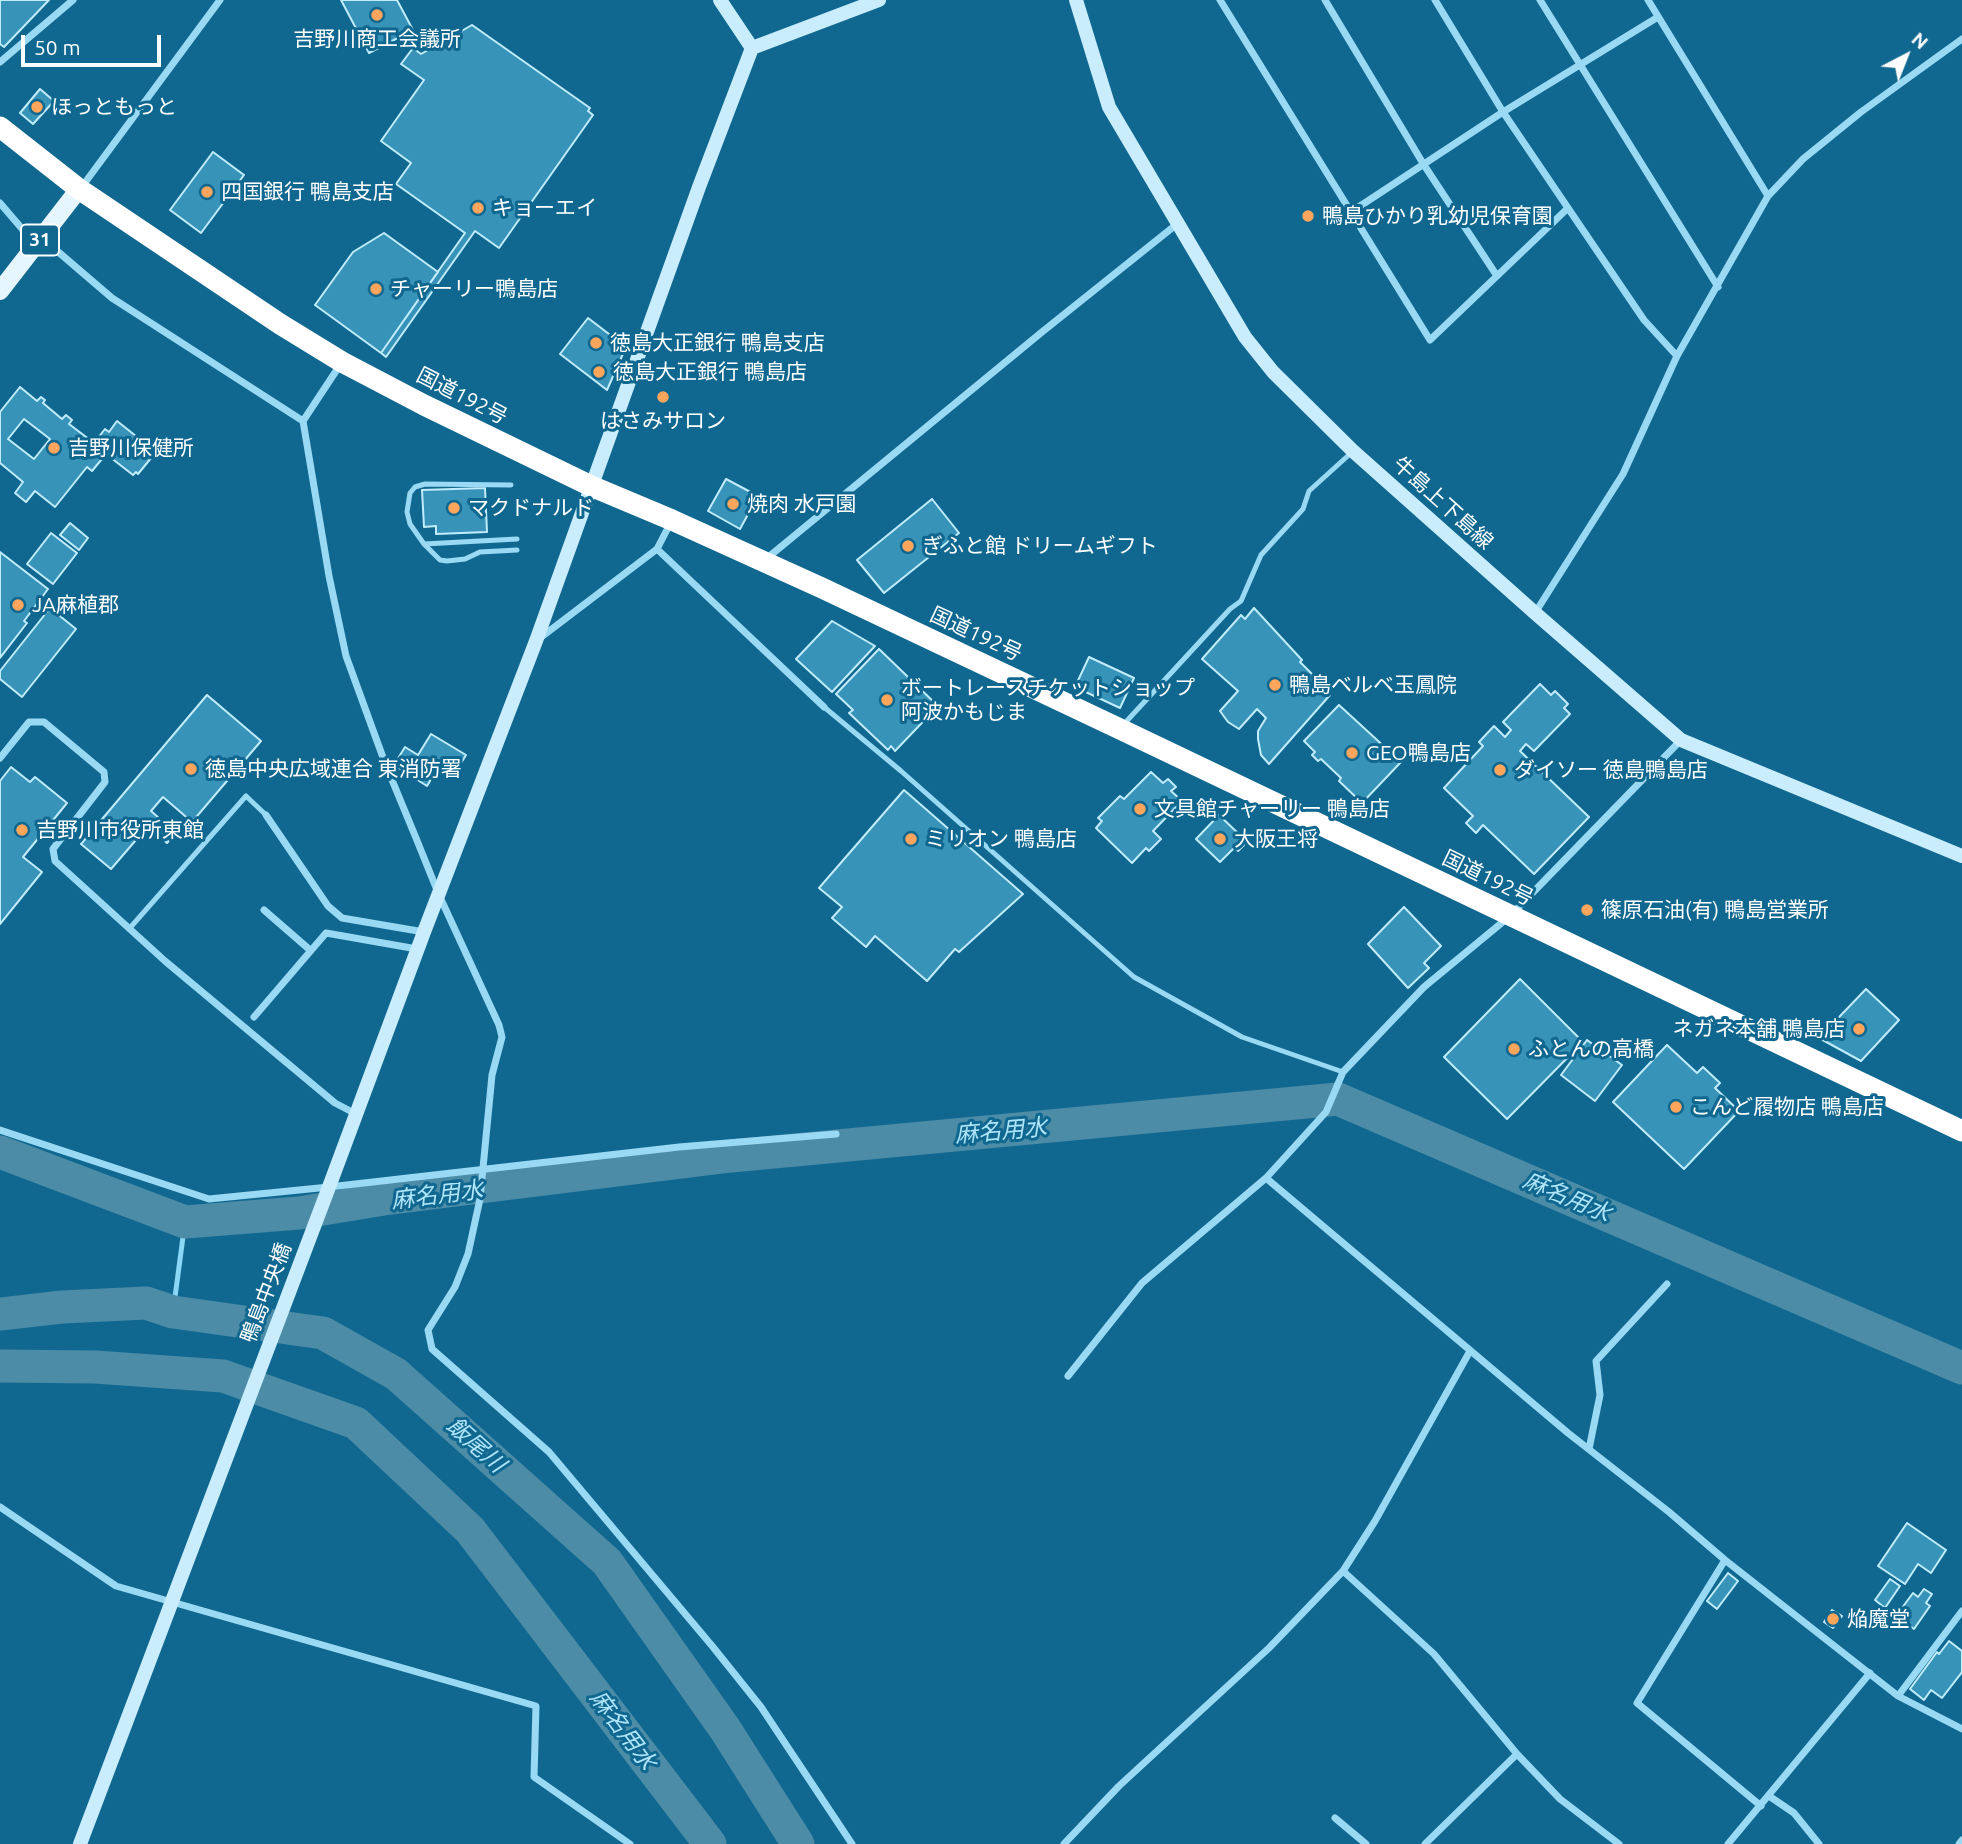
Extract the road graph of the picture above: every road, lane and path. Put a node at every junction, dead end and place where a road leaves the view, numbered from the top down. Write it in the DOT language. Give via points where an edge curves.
graph roads {
  1 [pos="73,0"];
  2 [pos="220,0"];
  3 [pos="720,0"];
  4 [pos="879,0"];
  5 [pos="1076,0"];
  6 [pos="1220,0"];
  7 [pos="1325,0"];
  8 [pos="1435,0"];
  9 [pos="1540,0"];
  10 [pos="1648,0"];
  11 [pos="1658,17"];
  12 [pos="1962,38"];
  13 [pos="752,48"];
  14 [pos="0,62"];
  15 [pos="1581,65"];
  16 [pos="1503,112"];
  17 [pos="0,127"];
  18 [pos="1424,164"];
  19 [pos="79,189"];
  20 [pos="1768,196"];
  21 [pos="0,203"];
  22 [pos="1568,208"];
  23 [pos="1351,212"];
  24 [pos="1178,224"];
  25 [pos="38,242"];
  26 [pos="1497,276"];
  27 [pos="1718,287"];
  28 [pos="0,291"];
  29 [pos="1676,356"];
  30 [pos="342,362"];
  31 [pos="303,421"];
  32 [pos="1353,451"];
  33 [pos="511,485"];
  34 [pos="591,486"];
  35 [pos="672,520"];
  36 [pos="517,540"];
  37 [pos="424,544"];
  38 [pos="657,549"];
  39 [pos="517,550"];
  40 [pos="764,562"];
  41 [pos="1535,614"];
  42 [pos="536,641"];
  43 [pos="824,707"];
  44 [pos="1120,729"];
  45 [pos="1681,740"];
  46 [pos="0,758"];
  47 [pos="267,815"];
  48 [pos="1962,856"];
  49 [pos="439,895"];
  50 [pos="264,910"];
  51 [pos="1510,916"];
  52 [pos="129,929"];
  53 [pos="424,932"];
  54 [pos="417,949"];
  55 [pos="310,950"];
  56 [pos="254,1017"];
  57 [pos="1343,1072"];
  58 [pos="357,1114"];
  59 [pos="0,1130"];
  60 [pos="1962,1131"];
  61 [pos="836,1134"];
  62 [pos="483,1173"];
  63 [pos="1266,1178"];
  64 [pos="327,1194"];
  65 [pos="1667,1284"];
  66 [pos="1470,1351"];
  67 [pos="1068,1377"];
  68 [pos="1589,1449"];
  69 [pos="0,1507"];
  70 [pos="1725,1560"];
  71 [pos="1343,1571"];
  72 [pos="171,1602"];
  73 [pos="1962,1611"];
  74 [pos="1870,1673"];
  75 [pos="1898,1696"];
  76 [pos="1962,1729"];
  77 [pos="1517,1754"];
  78 [pos="1769,1796"];
  79 [pos="1761,1806"];
  80 [pos="1335,1818"];
  81 [pos="80,1844"];
  82 [pos="630,1844"];
  83 [pos="852,1844"];
  84 [pos="1064,1844"];
  85 [pos="1366,1844"];
  86 [pos="1425,1844"];
  87 [pos="1619,1844"];
  88 [pos="1728,1844"];
  89 [pos="1819,1844"];
  1 -- 14 [label="street"];
  2 -- 19 [label="street"];
  3 -- 13 [label="street"];
  4 -- 13 [label="street"];
  5 -- 24 [label="street, 牛島上下島線" via="1109,107"];
  6 -- 23 [label="street"];
  7 -- 18 [label="street"];
  8 -- 16 [label="street"];
  9 -- 15 [label="street"];
  10 -- 11 [label="street"];
  11 -- 15 [label="street"];
  11 -- 20 [label="street"];
  12 -- 20 [label="street" via="1861,111 1803,159"];
  13 -- 34 [label="street, 鴨島中央橋"];
  15 -- 16 [label="street"];
  15 -- 27 [label="street"];
  16 -- 18 [label="street"];
  16 -- 22 [label="street"];
  17 -- 19 [label="highway, 国道192号"];
  18 -- 23 [label="street"];
  18 -- 26 [label="street"];
  19 -- 25 [label="main road, 31"];
  19 -- 30 [label="highway, 国道192号"];
  20 -- 27 [label="street"];
  21 -- 25 [label="street"];
  22 -- 26 [label="street"];
  22 -- 29 [label="street" via="1644,320"];
  23 -- 26 [label="street" via="1430,340"];
  24 -- 32 [label="street, 牛島上下島線" via="1245,337 1273,372"];
  24 -- 40 [label="street"];
  25 -- 28 [label="main road, 31"];
  25 -- 31 [label="street" via="112,298"];
  27 -- 29 [label="street"];
  29 -- 41 [label="street" via="1623,474"];
  30 -- 31 [label="street"];
  30 -- 34 [label="highway, 国道192号"];
  31 -- 49 [label="street" via="346,656"];
  32 -- 41 [label="street, 牛島上下島線"];
  32 -- 44 [label="lane" via="1309,491 1303,509 1261,555 1241,601"];
  33 -- 37 [label="lane" via="415,487 407,512"];
  34 -- 35 [label="highway, 国道192号"];
  34 -- 42 [label="street, 鴨島中央橋"];
  35 -- 38 [label="street"];
  35 -- 40 [label="highway, 国道192号"];
  36 -- 37 [label="lane"];
  37 -- 39 [label="lane" via="447,561 480,552"];
  38 -- 42 [label="street"];
  38 -- 43 [label="street"];
  40 -- 44 [label="highway, 国道192号"];
  41 -- 45 [label="street, 牛島上下島線"];
  42 -- 49 [label="street, 鴨島中央橋"];
  43 -- 57 [label="lane" via="1133,977 1242,1037"];
  44 -- 51 [label="highway, 国道192号"];
  45 -- 48 [label="street, 牛島上下島線"];
  45 -- 51 [label="street"];
  46 -- 52 [label="street" via="29,722 44,722 104,772 105,782 53,849 55,861"];
  47 -- 52 [label="lane" via="246,796"];
  47 -- 53 [label="street" via="328,906 342,918"];
  49 -- 53 [label="street, 鴨島中央橋"];
  49 -- 62 [label="street" via="502,1037 492,1075"];
  50 -- 55 [label="street"];
  51 -- 57 [label="street" via="1424,986"];
  51 -- 60 [label="highway, 国道192号"];
  52 -- 58 [label="street" via="335,1103"];
  53 -- 54 [label="street, 鴨島中央橋"];
  54 -- 55 [label="street" via="326,933"];
  54 -- 58 [label="street, 鴨島中央橋"];
  55 -- 56 [label="street"];
  57 -- 63 [label="street" via="1326,1112"];
  58 -- 64 [label="street, 鴨島中央橋"];
  59 -- 64 [label="street" via="209,1199"];
  61 -- 62 [label="street" via="680,1147"];
  62 -- 64 [label="street"];
  62 -- 83 [label="street" via="464,1265 428,1330 432,1349 549,1452 761,1707"];
  63 -- 66 [label="street"];
  63 -- 67 [label="street" via="1142,1283"];
  64 -- 72 [label="street, 鴨島中央橋"];
  65 -- 68 [label="street" via="1596,1361 1600,1395"];
  66 -- 68 [label="street"];
  66 -- 71 [label="street"];
  68 -- 70 [label="street"];
  69 -- 72 [label="street" via="116,1586"];
  70 -- 74 [label="street"];
  70 -- 79 [label="street" via="1637,1703"];
  71 -- 77 [label="street" via="1434,1654"];
  71 -- 84 [label="street"];
  72 -- 81 [label="street, 鴨島中央橋"];
  72 -- 82 [label="street" via="536,1706 534,1777"];
  73 -- 75 [label="street"];
  74 -- 75 [label="street"];
  74 -- 78 [label="street"];
  75 -- 76 [label="street"];
  77 -- 86 [label="street"];
  77 -- 87 [label="street" via="1560,1799"];
  78 -- 79 [label="street"];
  78 -- 89 [label="street" via="1794,1813"];
  79 -- 88 [label="street"];
  80 -- 85 [label="street"];
}
